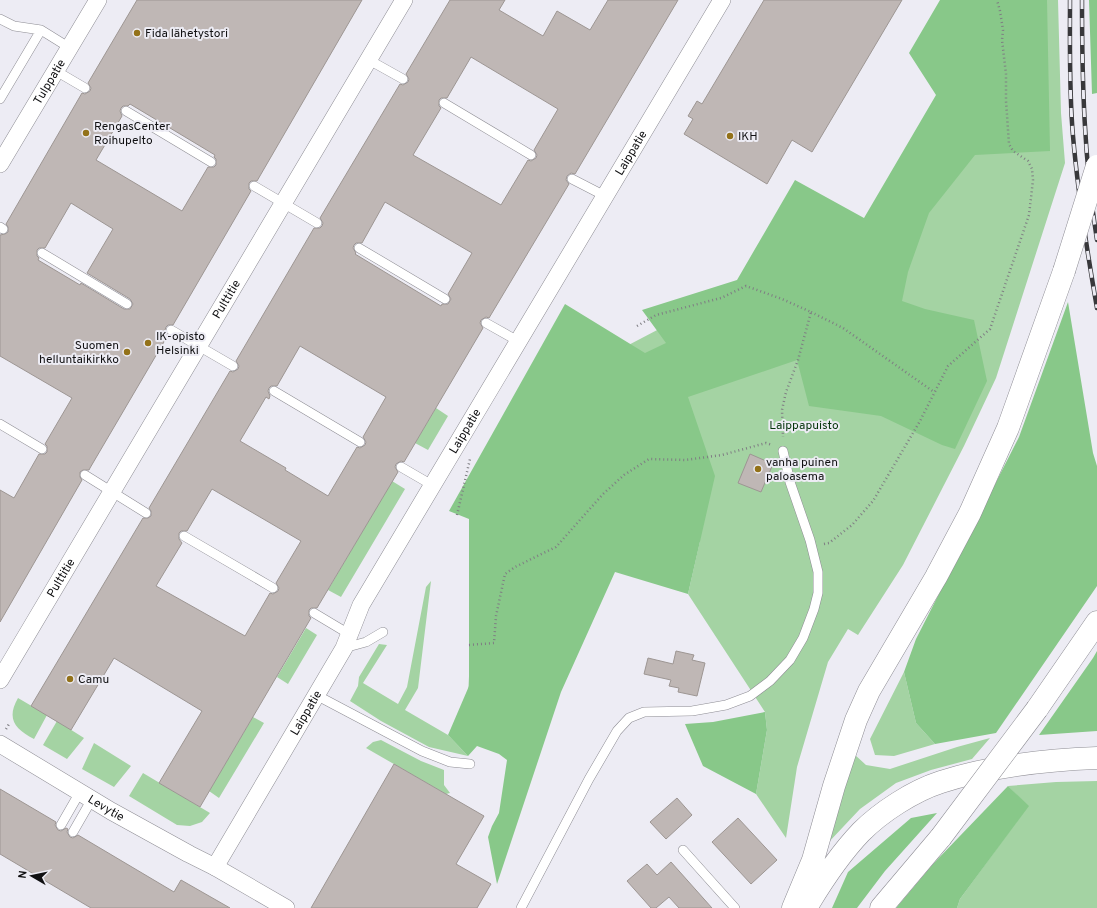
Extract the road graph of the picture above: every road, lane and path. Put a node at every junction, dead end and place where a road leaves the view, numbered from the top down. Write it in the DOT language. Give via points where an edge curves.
graph roads {
  1 [pos="98,0"];
  2 [pos="404,0"];
  3 [pos="722,0"];
  4 [pos="996,0"];
  5 [pos="0,19"];
  6 [pos="41,30"];
  7 [pos="70,48"];
  8 [pos="368,60"];
  9 [pos="56,71"];
  10 [pos="403,79"];
  11 [pos="85,88"];
  12 [pos="0,99"];
  13 [pos="444,103"];
  14 [pos="126,110"];
  15 [pos="531,154"];
  16 [pos="211,162"];
  17 [pos="0,164"];
  18 [pos="1097,166"];
  19 [pos="572,178"];
  20 [pos="254,186"];
  21 [pos="605,196"];
  22 [pos="284,204"];
  23 [pos="317,223"];
  24 [pos="359,248"];
  25 [pos="42,253"];
  26 [pos="445,299"];
  27 [pos="127,304"];
  28 [pos="811,312"];
  29 [pos="486,323"];
  30 [pos="637,326"];
  31 [pos="171,330"];
  32 [pos="518,341"];
  33 [pos="199,346"];
  34 [pos="233,366"];
  35 [pos="274,391"];
  36 [pos="934,392"];
  37 [pos="0,424"];
  38 [pos="360,442"];
  39 [pos="42,449"];
  40 [pos="783,451"];
  41 [pos="471,457"];
  42 [pos="401,467"];
  43 [pos="85,475"];
  44 [pos="432,485"];
  45 [pos="112,492"];
  46 [pos="146,513"];
  47 [pos="457,515"];
  48 [pos="184,536"];
  49 [pos="812,546"];
  50 [pos="273,588"];
  51 [pos="314,613"];
  52 [pos="1097,622"];
  53 [pos="383,632"];
  54 [pos="347,641"];
  55 [pos="469,645"];
  56 [pos="0,680"];
  57 [pos="316,695"];
  58 [pos="0,744"];
  59 [pos="1097,758"];
  60 [pos="470,764"];
  61 [pos="86,795"];
  62 [pos="61,825"];
  63 [pos="73,832"];
  64 [pos="683,850"];
  65 [pos="216,867"];
  66 [pos="286,908"];
  67 [pos="521,908"];
  68 [pos="735,908"];
  69 [pos="793,908"];
  70 [pos="806,908"];
  71 [pos="881,908"];
  1 -- 7 [label="street, Tulppatie"];
  2 -- 8 [label="street, Pulttitie"];
  3 -- 21 [label="street, Laippatie"];
  4 -- 36 [label="path" via="1003,30 1009,144 1013,151 1028,161 1032,169 1029,215 990,329 948,366"];
  5 -- 6 [label="lane" via="14,26"];
  6 -- 7 [label="lane"];
  6 -- 12 [label="lane"];
  7 -- 9 [label="street, Tulppatie"];
  8 -- 10 [label="lane"];
  8 -- 22 [label="street, Pulttitie"];
  9 -- 11 [label="lane"];
  9 -- 17 [label="street, Tulppatie"];
  13 -- 15 [label="lane"];
  14 -- 16 [label="lane"];
  18 -- 69 [label="highway, bridge" via="1064,271 1008,428 970,513 869,692 856,720 813,860"];
  19 -- 21 [label="lane"];
  20 -- 22 [label="lane"];
  21 -- 32 [label="street, Laippatie"];
  22 -- 23 [label="lane"];
  22 -- 33 [label="street, Pulttitie"];
  24 -- 26 [label="lane"];
  25 -- 27 [label="lane"];
  28 -- 30 [label="path" via="746,286 721,298 656,315"];
  28 -- 36 [label="path" via="843,328"];
  28 -- 40 [label="path" via="782,410"];
  29 -- 32 [label="lane"];
  31 -- 33 [label="lane"];
  32 -- 44 [label="street, Laippatie"];
  33 -- 34 [label="lane"];
  33 -- 45 [label="street, Pulttitie"];
  35 -- 38 [label="lane"];
  36 -- 49 [label="path" via="873,502 852,525 829,543"];
  37 -- 39 [label="lane"];
  40 -- 49 [label="lane" via="790,482"];
  40 -- 55 [label="path" via="766,443 722,455 685,460 649,459 624,475 603,494 556,547 505,574 496,616 494,643"];
  41 -- 47 [label="path"];
  42 -- 44 [label="lane"];
  43 -- 45 [label="lane"];
  44 -- 54 [label="street, Laippatie" via="360,605"];
  45 -- 46 [label="lane"];
  45 -- 56 [label="street, Pulttitie"];
  48 -- 50 [label="lane"];
  49 -- 67 [label="lane" via="818,572 818,593 806,632 790,660 770,681 750,696 726,705 692,711 644,712 629,718 617,731 589,778"];
  51 -- 54 [label="lane"];
  52 -- 71 [label="highway, bridge" via="1037,709 941,837"];
  53 -- 54 [label="lane" via="366,642"];
  54 -- 57 [label="street, Laippatie"];
  57 -- 60 [label="lane" via="422,751 450,762"];
  57 -- 65 [label="street, Laippatie"];
  58 -- 61 [label="street, Levytie"];
  59 -- 70 [label="highway" via="1027,763 968,775 940,782 909,797 880,815 862,831 821,881"];
  61 -- 62 [label="lane"];
  61 -- 63 [label="lane"];
  61 -- 65 [label="street, Levytie"];
  64 -- 68 [label="lane"];
  65 -- 66 [label="street, Levytie"];
}
